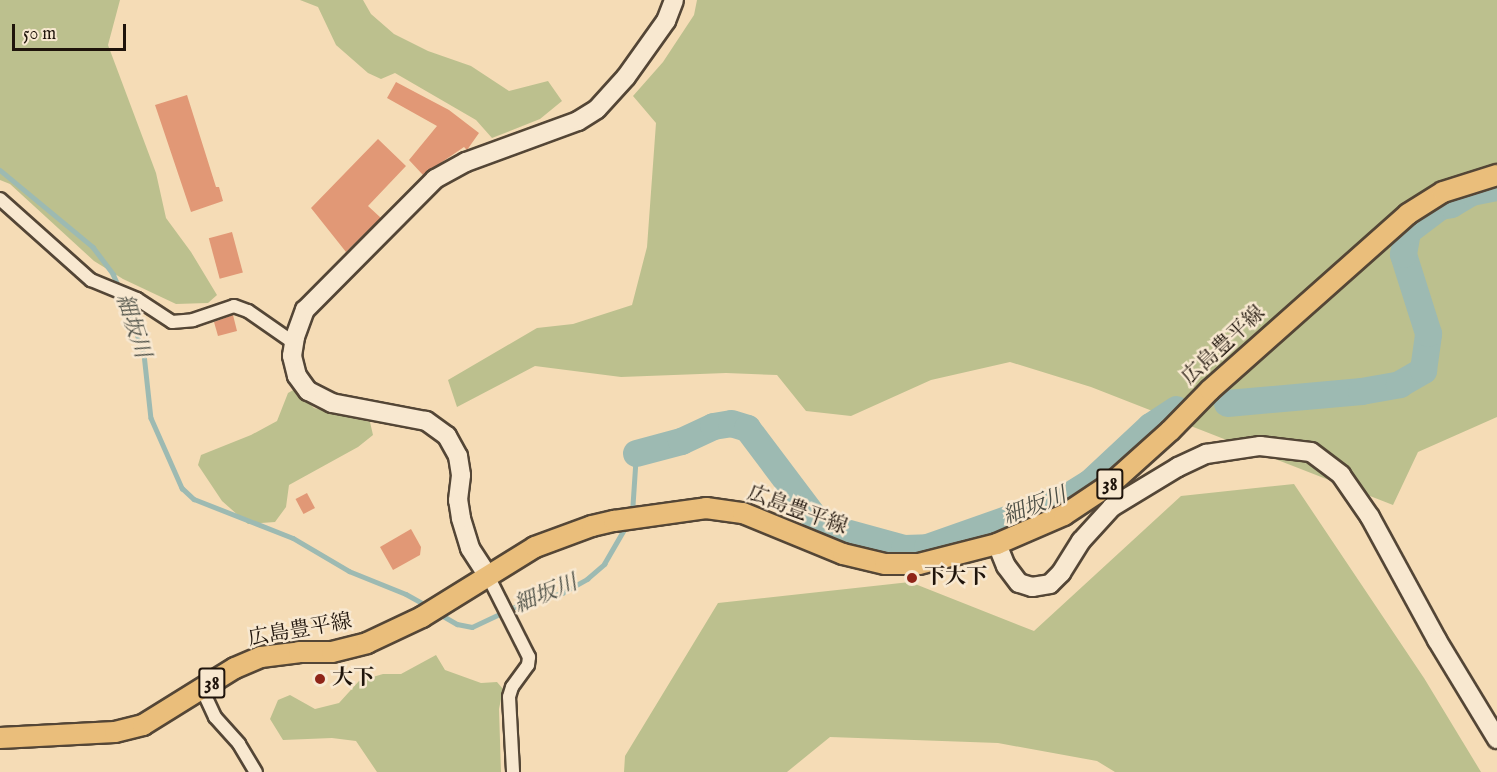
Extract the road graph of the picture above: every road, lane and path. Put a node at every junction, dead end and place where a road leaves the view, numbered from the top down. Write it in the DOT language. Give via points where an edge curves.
graph roads {
  1 [pos="674,0"];
  2 [pos="1497,175"];
  3 [pos="0,199"];
  4 [pos="294,343"];
  5 [pos="997,544"];
  6 [pos="488,576"];
  7 [pos="202,690"];
  8 [pos="0,738"];
  9 [pos="1497,739"];
  10 [pos="256,772"];
  11 [pos="513,772"];
  1 -- 4 [label="street" via="666,21 633,68 597,108 578,121 466,162 435,179 305,310"];
  2 -- 5 [label="main road, 広島豊平線 / 38" via="1443,192 1408,214 1112,483 1065,515"];
  3 -- 4 [label="street" via="91,280 137,299 172,322 194,320 234,306 248,311"];
  4 -- 6 [label="street" via="292,356 297,376 308,391 332,403 426,421 447,436 460,466 461,518 470,548"];
  5 -- 6 [label="main road, 広島豊平線 / 38" via="919,564 885,564 843,554 743,513 706,508 592,526 535,547"];
  5 -- 9 [label="street" via="1019,583 1032,587 1050,584 1112,507 1178,467 1206,454 1260,446 1311,452 1341,475 1370,517"];
  6 -- 7 [label="main road, 広島豊平線 / 38" via="442,606 367,643 332,652 261,657 235,668"];
  6 -- 11 [label="street" via="529,657 508,697"];
  7 -- 8 [label="main road, 広島豊平線 / 38" via="142,725 115,732"];
  7 -- 10 [label="street" via="215,717 239,744"];
}
